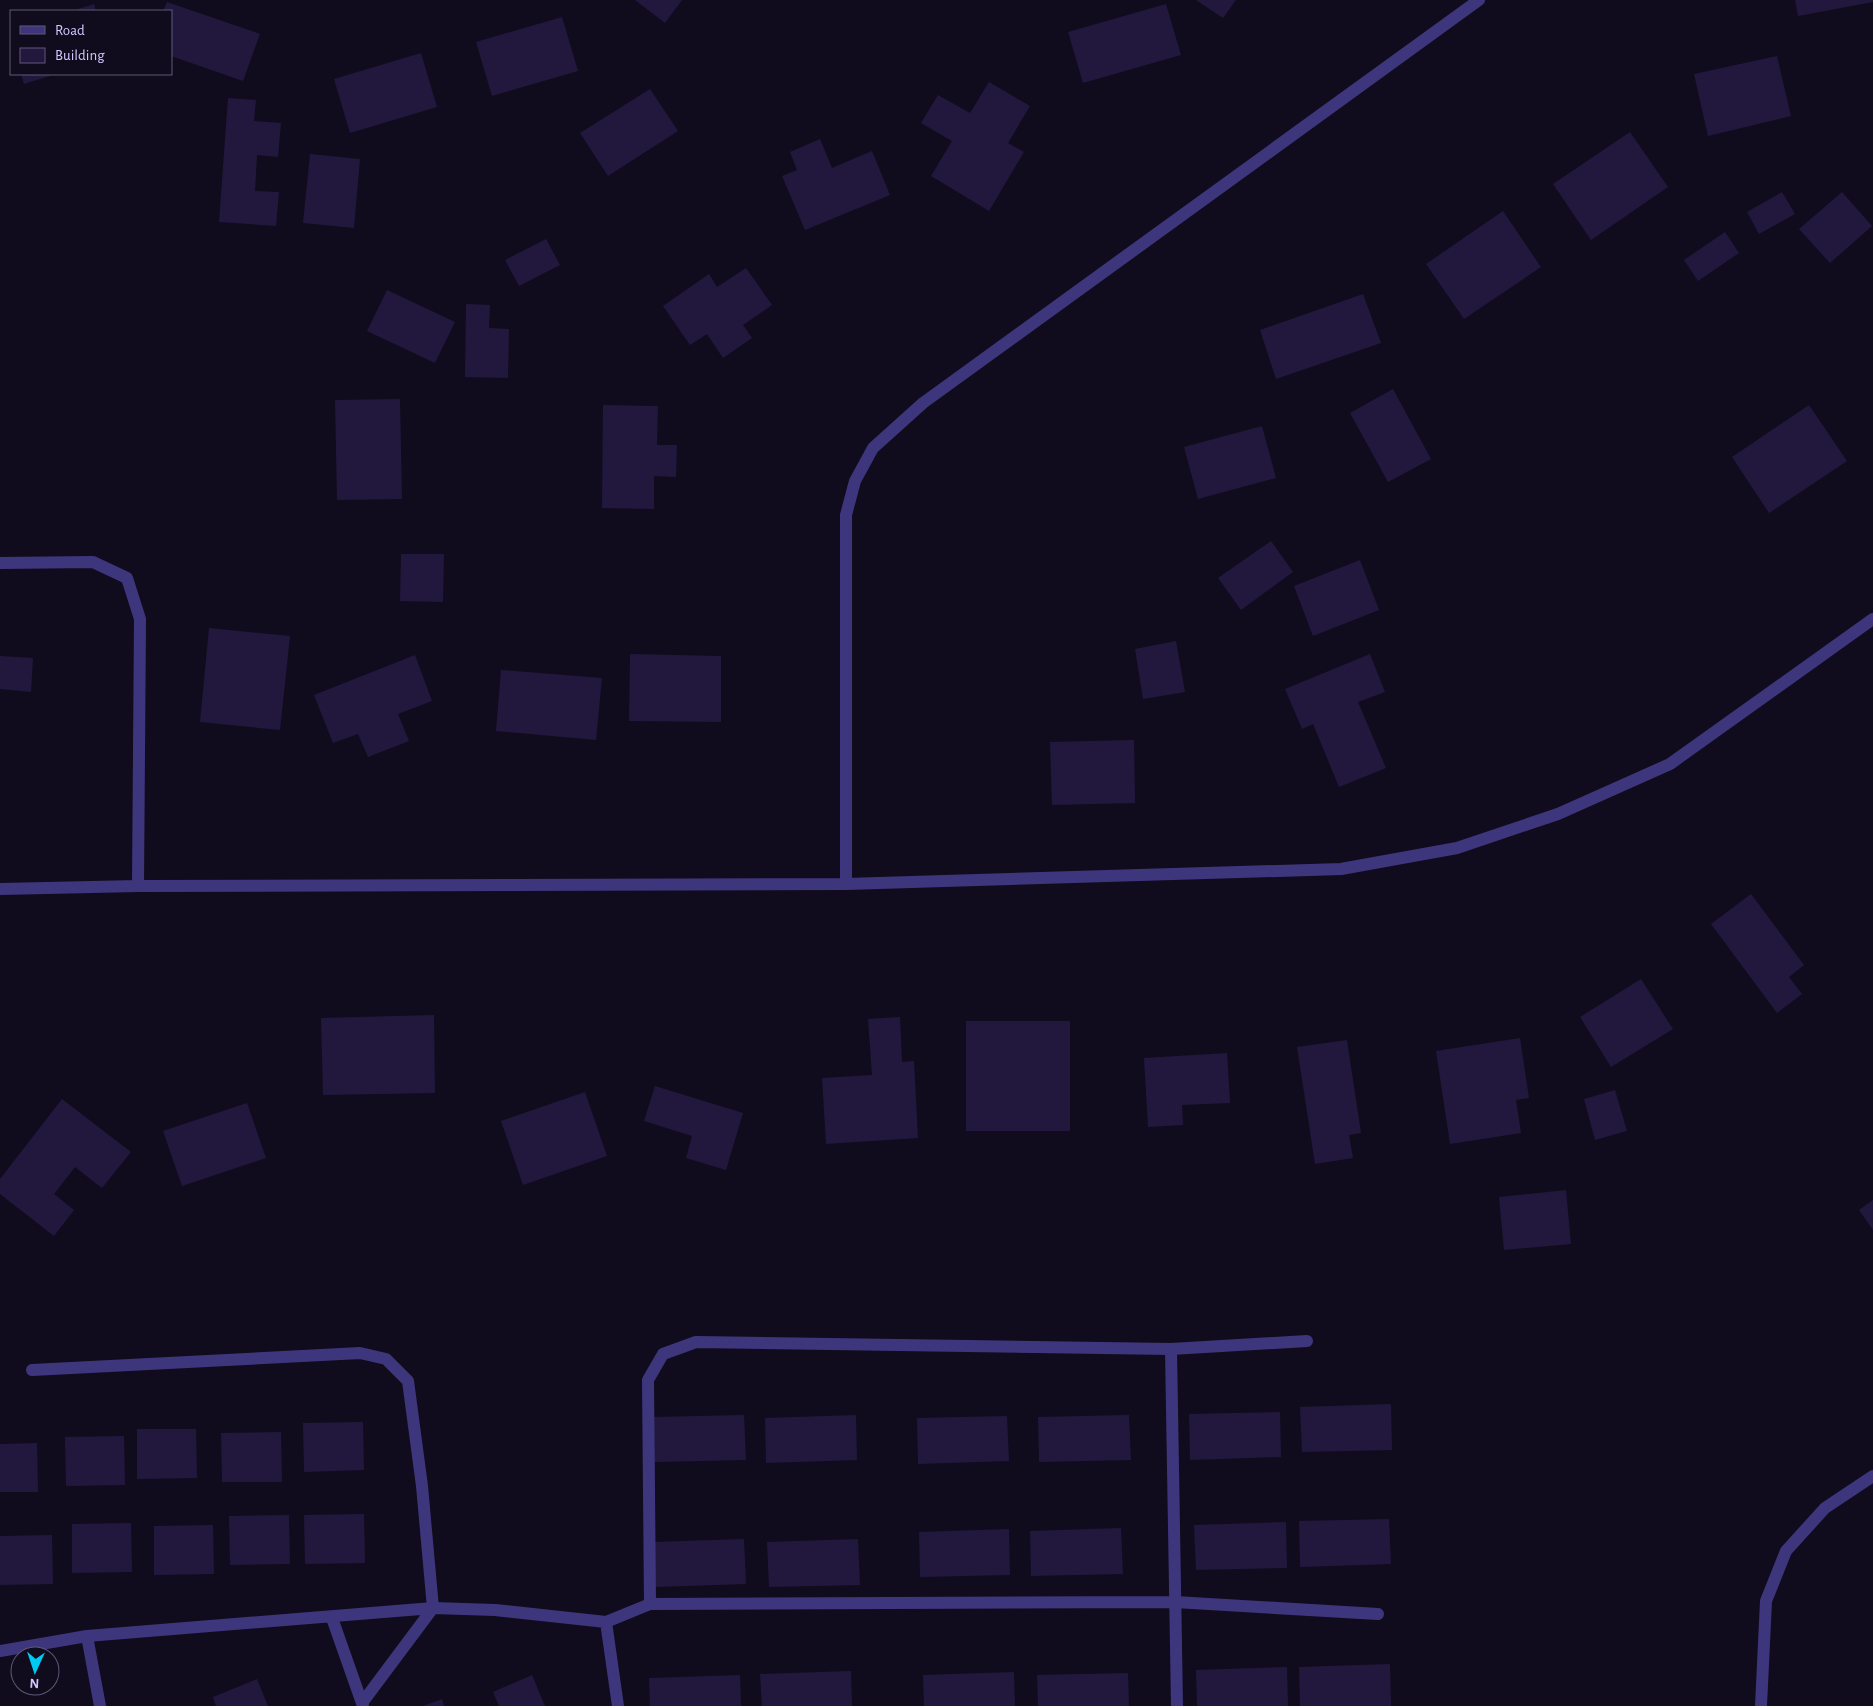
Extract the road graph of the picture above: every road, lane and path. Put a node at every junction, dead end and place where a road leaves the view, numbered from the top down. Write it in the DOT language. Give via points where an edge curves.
graph roads {
  1 [pos="1479,0"];
  2 [pos="0,563"];
  3 [pos="1873,619"];
  4 [pos="846,884"];
  5 [pos="138,886"];
  6 [pos="0,889"];
  7 [pos="1307,1341"];
  8 [pos="1171,1349"];
  9 [pos="32,1370"];
  10 [pos="1873,1476"];
  11 [pos="1175,1602"];
  12 [pos="650,1604"];
  13 [pos="433,1608"];
  14 [pos="1378,1614"];
  15 [pos="332,1618"];
  16 [pos="606,1622"];
  17 [pos="87,1636"];
  18 [pos="0,1651"];
  19 [pos="362,1704"];
  20 [pos="100,1706"];
  21 [pos="618,1706"];
  22 [pos="1177,1706"];
  23 [pos="1761,1706"];
  1 -- 4 [label="street" via="931,398 873,448 855,481 846,515"];
  2 -- 5 [label="street" via="92,562 127,578 140,619"];
  3 -- 4 [label="street" via="1670,764 1558,814 1457,848 1341,869"];
  4 -- 5 [label="street"];
  5 -- 6 [label="street"];
  7 -- 8 [label="street"];
  8 -- 11 [label="street"];
  8 -- 12 [label="street" via="696,1342 663,1354 648,1380"];
  9 -- 13 [label="street" via="360,1353 386,1359 408,1381"];
  10 -- 23 [label="street" via="1825,1508 1786,1551 1766,1602"];
  11 -- 12 [label="street"];
  11 -- 14 [label="street"];
  11 -- 22 [label="street"];
  12 -- 16 [label="street"];
  13 -- 15 [label="street"];
  13 -- 16 [label="street" via="495,1610"];
  13 -- 19 [label="street"];
  15 -- 17 [label="street"];
  15 -- 19 [label="street"];
  16 -- 21 [label="street"];
  17 -- 18 [label="street"];
  17 -- 20 [label="street"];
}
